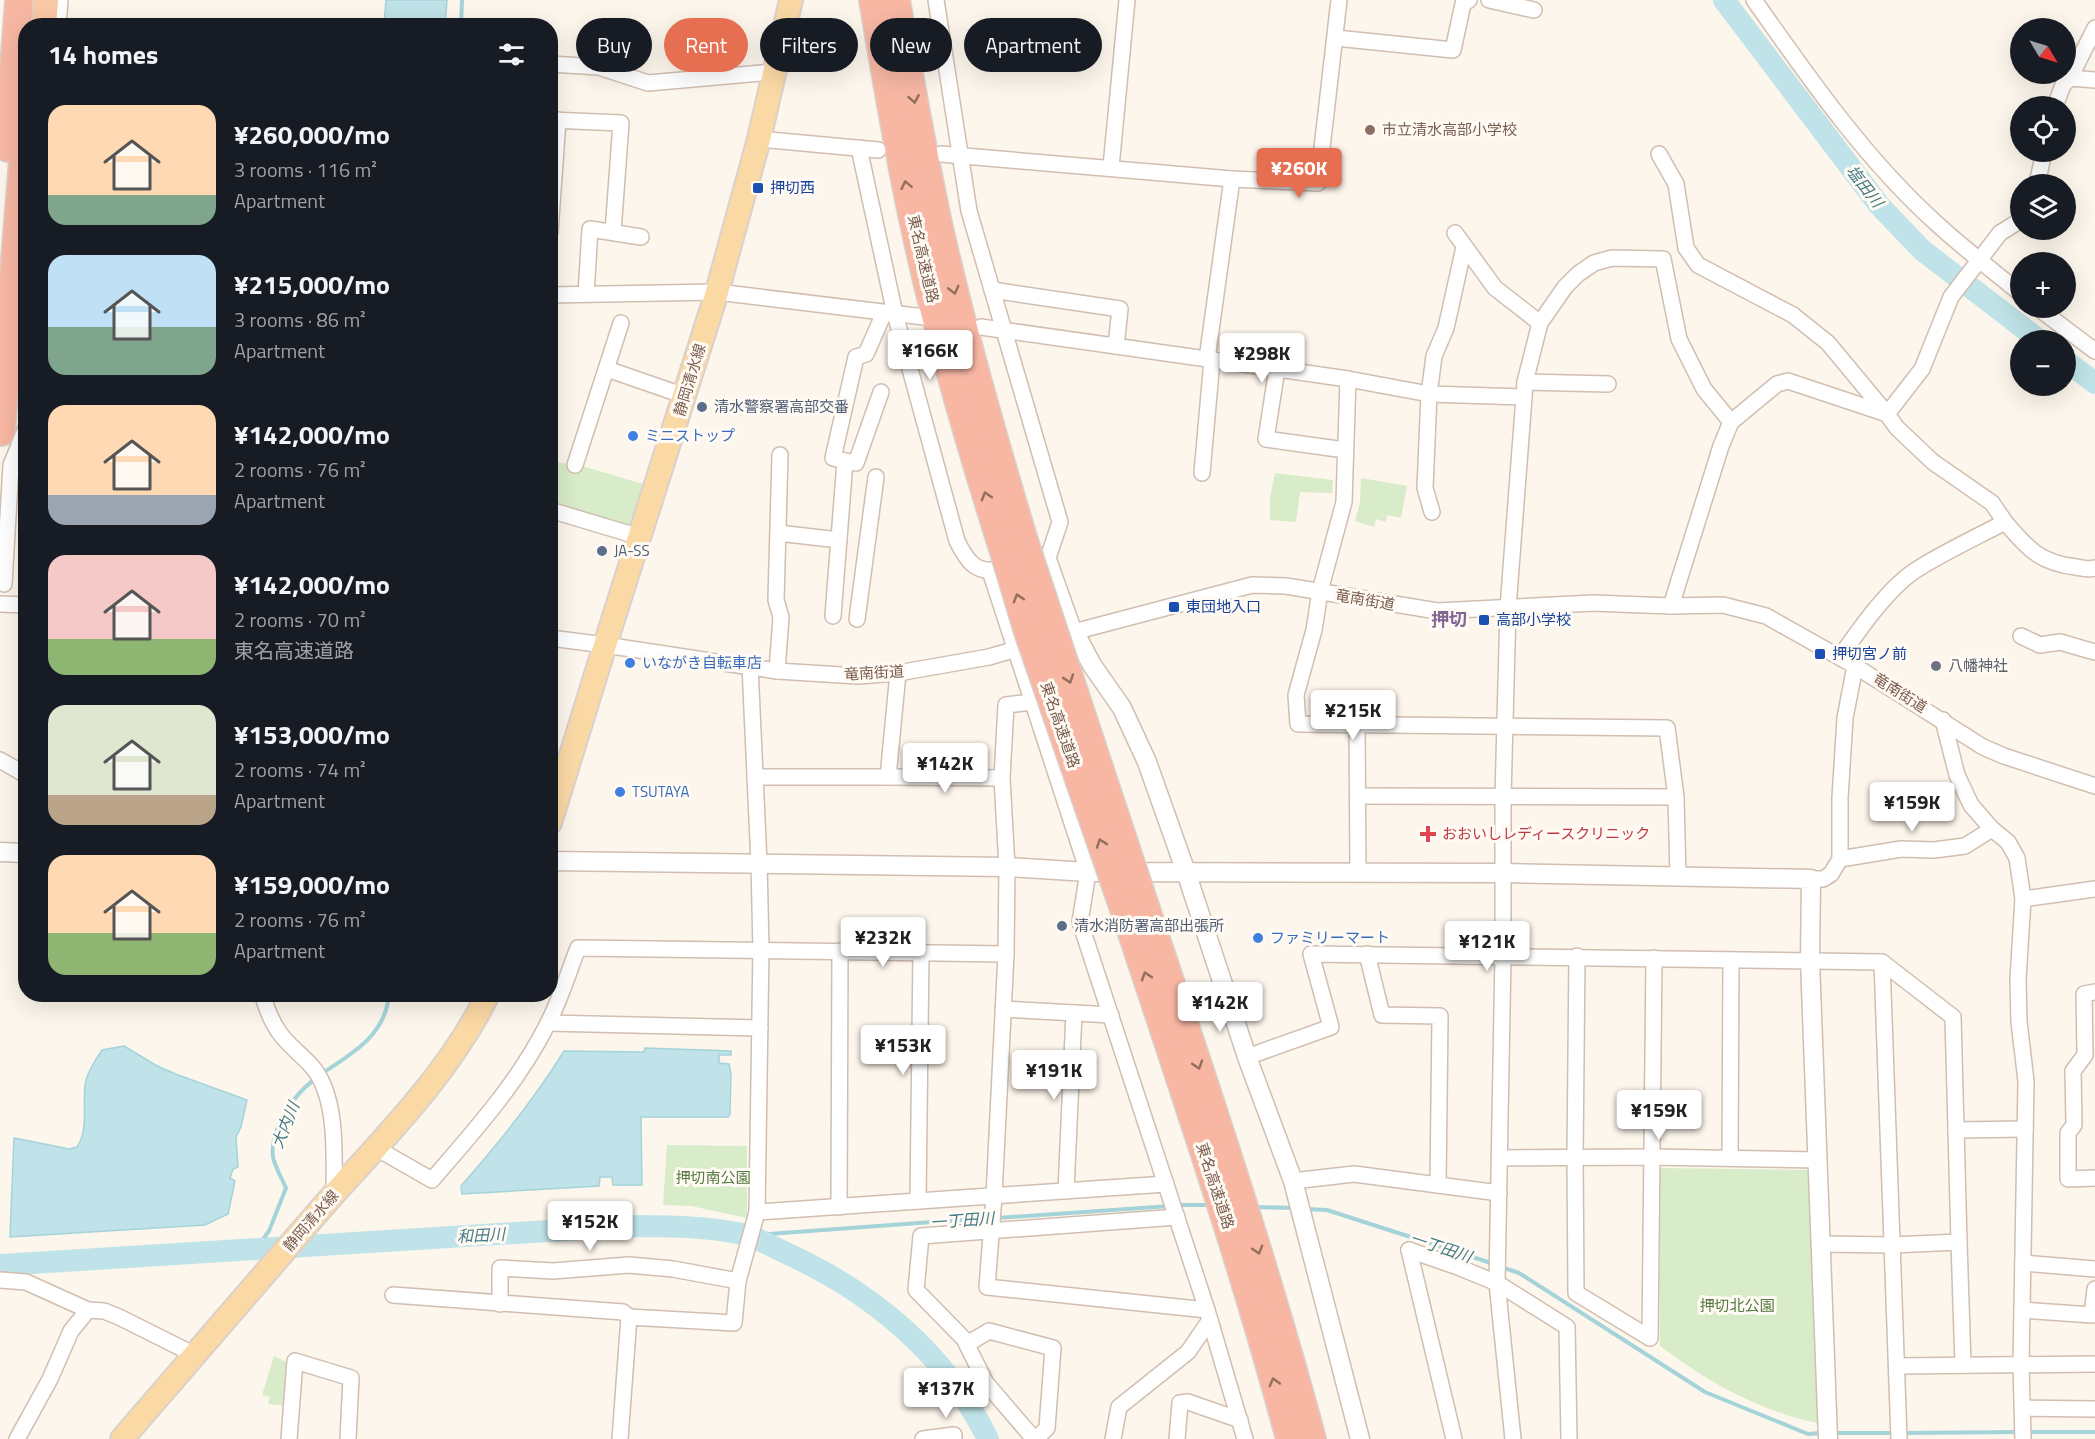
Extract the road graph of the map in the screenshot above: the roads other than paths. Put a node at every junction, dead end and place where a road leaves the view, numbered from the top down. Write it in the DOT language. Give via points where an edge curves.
graph roads {
  1 [pos="3,0"];
  2 [pos="19,0"];
  3 [pos="34,0"];
  4 [pos="46,0"];
  5 [pos="60,0"];
  6 [pos="790,0"];
  7 [pos="873,0"];
  8 [pos="896,0"];
  9 [pos="936,0"];
  10 [pos="1127,0"];
  11 [pos="1339,0"];
  12 [pos="1469,0"];
  13 [pos="1489,0"];
  14 [pos="1754,0"];
  15 [pos="1534,10"];
  16 [pos="33,18"];
  17 [pos="45,18"];
  18 [pos="59,18"];
  19 [pos="786,18"];
  20 [pos="2095,28"];
  21 [pos="0,33"];
  22 [pos="1336,38"];
  23 [pos="558,65"];
  24 [pos="2076,66"];
  25 [pos="774,72"];
  26 [pos="2076,78"];
  27 [pos="2095,80"];
  28 [pos="558,120"];
  29 [pos="759,139"];
  30 [pos="859,148"];
  31 [pos="878,150"];
  32 [pos="941,154"];
  33 [pos="1659,154"];
  34 [pos="961,156"];
  35 [pos="1111,167"];
  36 [pos="1232,179"];
  37 [pos="18,217"];
  38 [pos="2010,227"];
  39 [pos="613,232"];
  40 [pos="1455,233"];
  41 [pos="641,237"];
  42 [pos="1464,247"];
  43 [pos="0,258"];
  44 [pos="1977,263"];
  45 [pos="2010,286"];
  46 [pos="992,290"];
  47 [pos="717,292"];
  48 [pos="586,294"];
  49 [pos="558,295"];
  50 [pos="889,313"];
  51 [pos="924,317"];
  52 [pos="2051,318"];
  53 [pos="1540,322"];
  54 [pos="621,323"];
  55 [pos="981,327"];
  56 [pos="1004,331"];
  57 [pos="1116,346"];
  58 [pos="18,351"];
  59 [pos="2095,351"];
  60 [pos="1210,360"];
  61 [pos="607,369"];
  62 [pos="1277,369"];
  63 [pos="1348,379"];
  64 [pos="1608,384"];
  65 [pos="1524,390"];
  66 [pos="881,392"];
  67 [pos="1429,394"];
  68 [pos="685,396"];
  69 [pos="1887,414"];
  70 [pos="1731,422"];
  71 [pos="1,432"];
  72 [pos="0,440"];
  73 [pos="18,448"];
  74 [pos="1346,450"];
  75 [pos="780,455"];
  76 [pos="844,461"];
  77 [pos="575,465"];
  78 [pos="1202,473"];
  79 [pos="876,477"];
  80 [pos="6,505"];
  81 [pos="558,512"];
  82 [pos="1432,512"];
  83 [pos="2005,522"];
  84 [pos="778,533"];
  85 [pos="640,537"];
  86 [pos="838,544"];
  87 [pos="866,553"];
  88 [pos="1006,556"];
  89 [pos="1048,558"];
  90 [pos="2095,568"];
  91 [pos="4,584"];
  92 [pos="1320,591"];
  93 [pos="0,604"];
  94 [pos="18,605"];
  95 [pos="1671,606"];
  96 [pos="1508,608"];
  97 [pos="833,616"];
  98 [pos="857,619"];
  99 [pos="1074,631"];
  100 [pos="2020,636"];
  101 [pos="558,639"];
  102 [pos="604,645"];
  103 [pos="1014,650"];
  104 [pos="2095,652"];
  105 [pos="1840,657"];
  106 [pos="750,666"];
  107 [pos="1855,666"];
  108 [pos="777,671"];
  109 [pos="898,673"];
  110 [pos="1032,702"];
  111 [pos="1943,720"];
  112 [pos="1357,724"];
  113 [pos="1506,725"];
  114 [pos="0,760"];
  115 [pos="18,770"];
  116 [pos="754,777"];
  117 [pos="888,777"];
  118 [pos="1002,778"];
  119 [pos="2095,786"];
  120 [pos="1358,796"];
  121 [pos="558,797"];
  122 [pos="1503,797"];
  123 [pos="1676,797"];
  124 [pos="1992,829"];
  125 [pos="0,852"];
  126 [pos="18,853"];
  127 [pos="1840,859"];
  128 [pos="558,861"];
  129 [pos="759,863"];
  130 [pos="1007,867"];
  131 [pos="1088,872"];
  132 [pos="1186,872"];
  133 [pos="1358,873"];
  134 [pos="1503,873"];
  135 [pos="1678,877"];
  136 [pos="1811,879"];
  137 [pos="2095,889"];
  138 [pos="2023,899"];
  139 [pos="1136,914"];
  140 [pos="760,949"];
  141 [pos="840,951"];
  142 [pos="921,952"];
  143 [pos="1006,954"];
  144 [pos="1367,954"];
  145 [pos="1503,956"];
  146 [pos="1577,956"];
  147 [pos="1654,958"];
  148 [pos="1731,960"];
  149 [pos="1810,961"];
  150 [pos="1882,962"];
  151 [pos="2095,992"];
  152 [pos="558,1000"];
  153 [pos="264,1002"];
  154 [pos="484,1002"];
  155 [pos="557,1002"];
  156 [pos="1003,1009"];
  157 [pos="1074,1013"];
  158 [pos="1111,1015"];
  159 [pos="549,1023"];
  160 [pos="760,1028"];
  161 [pos="1246,1057"];
  162 [pos="2025,1129"];
  163 [pos="1956,1130"];
  164 [pos="376,1148"];
  165 [pos="1575,1157"];
  166 [pos="1652,1157"];
  167 [pos="1500,1158"];
  168 [pos="1730,1158"];
  169 [pos="1817,1160"];
  170 [pos="2095,1179"];
  171 [pos="1293,1180"];
  172 [pos="1166,1184"];
  173 [pos="1438,1185"];
  174 [pos="1066,1191"];
  175 [pos="1499,1193"];
  176 [pos="334,1194"];
  177 [pos="994,1196"];
  178 [pos="918,1201"];
  179 [pos="839,1207"];
  180 [pos="757,1212"];
  181 [pos="1177,1217"];
  182 [pos="992,1231"];
  183 [pos="1959,1242"];
  184 [pos="1820,1245"];
  185 [pos="1892,1245"];
  186 [pos="2023,1263"];
  187 [pos="2095,1269"];
  188 [pos="0,1280"];
  189 [pos="738,1281"];
  190 [pos="1497,1283"];
  191 [pos="2095,1289"];
  192 [pos="393,1295"];
  193 [pos="500,1304"];
  194 [pos="88,1310"];
  195 [pos="2022,1310"];
  196 [pos="1209,1315"];
  197 [pos="629,1317"];
  198 [pos="967,1344"];
  199 [pos="195,1354"];
  200 [pos="2095,1364"];
  201 [pos="1963,1365"];
  202 [pos="2021,1365"];
  203 [pos="1897,1366"];
  204 [pos="2022,1408"];
  205 [pos="2095,1409"];
  206 [pos="1240,1420"];
  207 [pos="17,1439"];
  208 [pos="122,1439"];
  209 [pos="289,1439"];
  210 [pos="348,1439"];
  211 [pos="620,1439"];
  212 [pos="923,1439"];
  213 [pos="954,1439"];
  214 [pos="1035,1439"];
  215 [pos="1113,1439"];
  216 [pos="1177,1439"];
  217 [pos="1245,1439"];
  218 [pos="1290,1439"];
  219 [pos="1312,1439"];
  220 [pos="1360,1439"];
  221 [pos="1454,1439"];
  222 [pos="1513,1439"];
  223 [pos="1569,1439"];
  224 [pos="1828,1439"];
  225 [pos="1899,1439"];
  226 [pos="2023,1439"];
  1 -- 21 [label="highway"];
  2 -- 43 [label="highway"];
  3 -- 16 [label="highway"];
  4 -- 17 [label="highway"];
  5 -- 18 [label="street"];
  6 -- 19 [label="main road, 静岡清水線"];
  88 -- 7 [label="highway, 東名高速道路, one-way" via="965,425 915,229"];
  8 -- 88 [label="highway, 東名高速道路, one-way" via="941,236 975,372"];
  9 -- 34 [label="street"];
  10 -- 35 [label="street"];
  11 -- 22 [label="street"];
  12 -- 22 [label="street" via="1463,4 1453,50"];
  13 -- 15 [label="street"];
  14 -- 44 [label="street" via="1819,92 1868,152"];
  20 -- 24 [label="street"];
  22 -- 36 [label="street" via="1318,183"];
  23 -- 25 [label="street" via="599,68 648,83"];
  25 -- 29 [label="main road, 静岡清水線"];
  26 -- 27 [label="street"];
  28 -- 39 [label="street" via="621,123"];
  29 -- 30 [label="street"];
  29 -- 47 [label="main road, 静岡清水線"];
  30 -- 31 [label="street"];
  30 -- 50 [label="street"];
  32 -- 34 [label="street"];
  33 -- 69 [label="street" via="1676,184 1686,248 1698,265 1793,315 1828,343"];
  34 -- 35 [label="street"];
  34 -- 46 [label="street" via="969,211"];
  35 -- 36 [label="street"];
  36 -- 60 [label="street"];
  37 -- 71 [label="highway"];
  38 -- 44 [label="street"];
  39 -- 41 [label="street"];
  39 -- 48 [label="street" via="590,230"];
  40 -- 42 [label="street"];
  42 -- 53 [label="street" via="1495,288"];
  42 -- 67 [label="street" via="1446,328 1434,356"];
  44 -- 45 [label="street"];
  44 -- 69 [label="street" via="1951,297 1922,369"];
  46 -- 56 [label="street"];
  46 -- 57 [label="street" via="1120,309"];
  47 -- 48 [label="street"];
  47 -- 50 [label="street"];
  47 -- 68 [label="main road, 静岡清水線"];
  48 -- 49 [label="street"];
  50 -- 51 [label="street"];
  50 -- 76 [label="street" via="866,354 856,357 833,458"];
  50 -- 88 [label="street" via="957,541 966,559 977,568"];
  52 -- 59 [label="street"];
  53 -- 65 [label="street"];
  53 -- 70 [label="street" via="1565,287 1594,263 1612,258 1663,259 1679,339 1704,388"];
  54 -- 61 [label="street"];
  55 -- 56 [label="street"];
  56 -- 57 [label="street"];
  56 -- 89 [label="street" via="1060,522"];
  57 -- 60 [label="street"];
  58 -- 71 [label="highway" via="11,410"];
  60 -- 62 [label="street"];
  60 -- 78 [label="street"];
  61 -- 68 [label="street"];
  61 -- 77 [label="street"];
  62 -- 63 [label="street"];
  62 -- 74 [label="street" via="1266,439"];
  63 -- 67 [label="street"];
  63 -- 74 [label="street"];
  64 -- 65 [label="street"];
  65 -- 67 [label="street"];
  65 -- 96 [label="street"];
  66 -- 76 [label="street" via="856,464"];
  67 -- 82 [label="street" via="1425,488"];
  68 -- 85 [label="main road, 静岡清水線"];
  69 -- 70 [label="street" via="1788,381 1777,384"];
  69 -- 83 [label="street" via="1896,428 1933,462 1992,503"];
  70 -- 95 [label="street"];
  71 -- 72 [label="highway"];
  73 -- 80 [label="street" via="11,465"];
  74 -- 92 [label="street" via="1344,502"];
  75 -- 84 [label="street"];
  76 -- 86 [label="street"];
  79 -- 87 [label="street"];
  80 -- 91 [label="street"];
  81 -- 85 [label="street"];
  83 -- 90 [label="street" via="2044,560"];
  83 -- 105 [label="street" via="1898,584"];
  84 -- 86 [label="street"];
  84 -- 108 [label="street" via="776,600 781,617"];
  85 -- 102 [label="main road, 静岡清水線"];
  86 -- 87 [label="street"];
  86 -- 97 [label="street"];
  87 -- 98 [label="street"];
  88 -- 89 [label="street"];
  88 -- 103 [label="street"];
  88 -- 139 [label="highway, 東名高速道路, bridge" via="1028,632"];
  89 -- 99 [label="street"];
  92 -- 96 [label="street, 竜南街道" via="1437,611"];
  92 -- 99 [label="street, 竜南街道" via="1252,585"];
  92 -- 112 [label="street" via="1296,696 1298,724"];
  93 -- 94 [label="street"];
  95 -- 96 [label="street, 竜南街道" via="1593,603"];
  95 -- 105 [label="street, 竜南街道" via="1723,605 1766,616"];
  96 -- 113 [label="street"];
  99 -- 103 [label="street, 竜南街道"];
  99 -- 132 [label="street" via="1135,734"];
  100 -- 104 [label="street" via="2040,645 2060,642"];
  101 -- 102 [label="street, 竜南街道"];
  102 -- 106 [label="street, 竜南街道"];
  102 -- 121 [label="main road, 静岡清水線"];
  103 -- 109 [label="street, 竜南街道"];
  103 -- 110 [label="street"];
  105 -- 107 [label="street, 竜南街道"];
  106 -- 108 [label="street, 竜南街道"];
  106 -- 116 [label="street"];
  107 -- 111 [label="street, 竜南街道"];
  107 -- 127 [label="street" via="1845,718"];
  108 -- 109 [label="street, 竜南街道" via="858,676"];
  109 -- 117 [label="street"];
  110 -- 118 [label="street" via="1006,705"];
  110 -- 131 [label="street"];
  111 -- 119 [label="street, 竜南街道" via="1983,747"];
  111 -- 124 [label="street" via="1957,775 1971,805"];
  112 -- 113 [label="street"];
  112 -- 120 [label="street"];
  113 -- 122 [label="street"];
  113 -- 123 [label="street" via="1667,728"];
  114 -- 115 [label="street"];
  116 -- 117 [label="street"];
  116 -- 129 [label="street"];
  117 -- 118 [label="street"];
  118 -- 130 [label="street"];
  120 -- 122 [label="street"];
  120 -- 133 [label="street"];
  122 -- 123 [label="street"];
  122 -- 134 [label="street"];
  123 -- 135 [label="street"];
  124 -- 127 [label="street" via="1965,846 1901,849"];
  124 -- 138 [label="street" via="2008,842 2017,858"];
  125 -- 126 [label="street"];
  127 -- 136 [label="street" via="1831,874"];
  128 -- 129 [label="street"];
  129 -- 130 [label="street"];
  129 -- 140 [label="street"];
  130 -- 131 [label="street"];
  130 -- 143 [label="street"];
  131 -- 132 [label="street"];
  131 -- 158 [label="street" via="1080,922"];
  132 -- 133 [label="street"];
  132 -- 161 [label="street"];
  133 -- 134 [label="street"];
  134 -- 135 [label="street"];
  134 -- 145 [label="street"];
  135 -- 136 [label="street"];
  136 -- 149 [label="street"];
  137 -- 138 [label="street"];
  138 -- 162 [label="street" via="2018,979 2026,1081"];
  218 -- 139 [label="highway, 東名高速道路, one-way"];
  139 -- 219 [label="highway, 東名高速道路, one-way" via="1240,1190"];
  140 -- 141 [label="street"];
  140 -- 152 [label="street" via="578,948"];
  140 -- 160 [label="street"];
  141 -- 142 [label="street"];
  141 -- 179 [label="street"];
  142 -- 143 [label="street"];
  142 -- 178 [label="street"];
  143 -- 156 [label="street"];
  144 -- 145 [label="street"];
  144 -- 161 [label="street" via="1311,954 1331,1027"];
  144 -- 173 [label="street" via="1382,1015 1440,1016"];
  145 -- 146 [label="street"];
  145 -- 167 [label="street"];
  146 -- 147 [label="street"];
  146 -- 165 [label="street"];
  147 -- 148 [label="street"];
  147 -- 166 [label="street"];
  148 -- 149 [label="street"];
  148 -- 168 [label="street"];
  149 -- 150 [label="street"];
  149 -- 169 [label="street"];
  150 -- 163 [label="street" via="1953,1017"];
  150 -- 185 [label="street"];
  151 -- 170 [label="street" via="2084,994 2085,1055 2073,1071 2074,1125 2068,1133 2068,1179"];
  153 -- 176 [label="street" via="279,1033 314,1069 326,1088 334,1142"];
  154 -- 164 [label="main road, 静岡清水線" via="440,1071"];
  155 -- 159 [label="street"];
  156 -- 157 [label="street"];
  156 -- 177 [label="street"];
  157 -- 158 [label="street"];
  157 -- 174 [label="street"];
  158 -- 172 [label="street"];
  159 -- 160 [label="street"];
  159 -- 164 [label="street" via="524,1067 432,1180"];
  160 -- 180 [label="street"];
  161 -- 171 [label="street"];
  162 -- 163 [label="street"];
  162 -- 186 [label="street"];
  163 -- 183 [label="street"];
  164 -- 176 [label="main road, 静岡清水線"];
  165 -- 166 [label="street"];
  165 -- 166 [label="street" via="1576,1293 1650,1338"];
  165 -- 167 [label="street"];
  166 -- 168 [label="street"];
  167 -- 175 [label="street"];
  168 -- 169 [label="street"];
  169 -- 184 [label="street"];
  171 -- 173 [label="street" via="1354,1174"];
  171 -- 220 [label="street"];
  172 -- 174 [label="street"];
  172 -- 181 [label="street"];
  173 -- 175 [label="street"];
  174 -- 177 [label="street"];
  175 -- 190 [label="street"];
  176 -- 199 [label="main road, 静岡清水線"];
  177 -- 178 [label="street"];
  177 -- 182 [label="street"];
  178 -- 179 [label="street"];
  179 -- 180 [label="street"];
  180 -- 189 [label="street"];
  181 -- 182 [label="street"];
  181 -- 196 [label="street"];
  182 -- 196 [label="street" via="987,1287"];
  182 -- 198 [label="street" via="921,1236 915,1290"];
  183 -- 185 [label="street"];
  183 -- 201 [label="street"];
  184 -- 185 [label="street"];
  184 -- 224 [label="street"];
  185 -- 203 [label="street"];
  186 -- 187 [label="street"];
  186 -- 195 [label="street"];
  188 -- 194 [label="street" via="26,1282"];
  189 -- 193 [label="street" via="629,1265 554,1271 500,1268"];
  189 -- 197 [label="street" via="734,1323"];
  190 -- 221 [label="street" via="1409,1250"];
  190 -- 222 [label="street"];
  190 -- 223 [label="street" via="1567,1327"];
  191 -- 195 [label="street" via="2091,1315"];
  192 -- 193 [label="street"];
  193 -- 197 [label="street" via="623,1312"];
  194 -- 199 [label="street" via="119,1317"];
  194 -- 207 [label="street" via="71,1331"];
  195 -- 202 [label="street"];
  196 -- 206 [label="street"];
  196 -- 215 [label="street" via="1188,1352 1119,1407"];
  197 -- 211 [label="street"];
  198 -- 214 [label="street" via="986,1383"];
  198 -- 214 [label="street" via="989,1331 1053,1347 1047,1428"];
  199 -- 208 [label="main road, 静岡清水線"];
  200 -- 202 [label="street"];
  201 -- 202 [label="street"];
  201 -- 203 [label="street"];
  202 -- 204 [label="street"];
  203 -- 225 [label="street"];
  204 -- 205 [label="street"];
  204 -- 226 [label="street"];
  206 -- 216 [label="street" via="1188,1402 1180,1403"];
  206 -- 217 [label="street"];
  209 -- 210 [label="street" via="295,1361 351,1378"];
  212 -- 213 [label="street" via="954,1435"];
}
